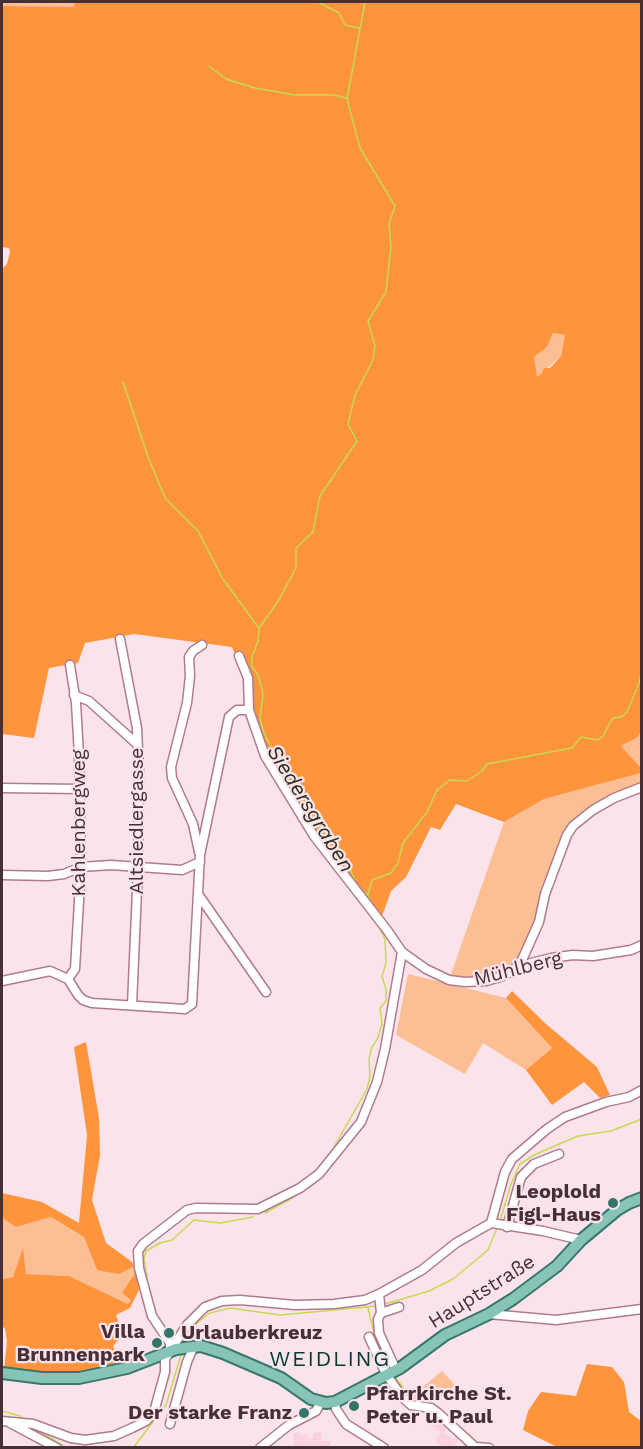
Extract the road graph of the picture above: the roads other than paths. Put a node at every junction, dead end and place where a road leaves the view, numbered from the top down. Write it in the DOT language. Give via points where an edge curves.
graph roads {
  1 [pos="120,639"];
  2 [pos="202,645"];
  3 [pos="239,656"];
  4 [pos="70,665"];
  5 [pos="74,695"];
  6 [pos="249,710"];
  7 [pos="137,744"];
  8 [pos="642,787"];
  9 [pos="2,788"];
  10 [pos="81,789"];
  11 [pos="200,859"];
  12 [pos="81,867"];
  13 [pos="138,867"];
  14 [pos="182,870"];
  15 [pos="2,875"];
  16 [pos="199,890"];
  17 [pos="642,945"];
  18 [pos="402,952"];
  19 [pos="514,970"];
  20 [pos="68,979"];
  21 [pos="2,981"];
  22 [pos="266,992"];
  23 [pos="132,1005"];
  24 [pos="642,1090"];
  25 [pos="559,1154"];
  26 [pos="642,1198"];
  27 [pos="499,1225"];
  28 [pos="581,1240"];
  29 [pos="380,1304"];
  30 [pos="399,1307"];
  31 [pos="642,1309"];
  32 [pos="489,1314"];
  33 [pos="369,1337"];
  34 [pos="193,1346"];
  35 [pos="173,1350"];
  36 [pos="391,1372"];
  37 [pos="2,1373"];
  38 [pos="321,1402"];
  39 [pos="335,1402"];
  40 [pos="3,1421"];
  41 [pos="170,1424"];
  42 [pos="481,1447"];
  43 [pos="57,1448"];
  44 [pos="260,1448"];
  45 [pos="384,1448"];
  1 -- 7 [label="street, Altsiedlergasse"];
  2 -- 11 [label="street" via="189,657 188,702 171,767 172,778 193,824"];
  3 -- 6 [label="street" via="248,678"];
  4 -- 5 [label="street, Kahlenbergweg"];
  5 -- 7 [label="street" via="88,701"];
  5 -- 10 [label="street, Kahlenbergweg"];
  6 -- 11 [label="street" via="237,710 229,717"];
  6 -- 18 [label="street" via="265,756 289,797"];
  7 -- 13 [label="street, Altsiedlergasse"];
  8 -- 19 [label="street" via="614,798 573,826 545,894 539,922"];
  9 -- 10 [label="street"];
  10 -- 12 [label="street, Kahlenbergweg"];
  11 -- 14 [label="street"];
  11 -- 16 [label="street"];
  12 -- 13 [label="street"];
  12 -- 15 [label="street" via="48,876"];
  12 -- 20 [label="street, Kahlenbergweg" via="75,969"];
  13 -- 14 [label="street"];
  13 -- 23 [label="street, Altsiedlergasse"];
  14 -- 16 [label="street"];
  16 -- 22 [label="street"];
  16 -- 23 [label="street" via="192,1004 185,1008"];
  17 -- 19 [label="street, Mühlberg" via="593,956 551,958"];
  18 -- 19 [label="street, Mühlberg" via="449,980 486,981"];
  18 -- 35 [label="street" via="377,1082 362,1122 319,1174 258,1209 187,1210 138,1251 152,1316"];
  20 -- 21 [label="street" via="50,971"];
  20 -- 23 [label="street" via="83,1000"];
  24 -- 27 [label="street" via="565,1117 512,1159 505,1172"];
  25 -- 27 [label="street" via="534,1164 521,1177"];
  26 -- 28 [label="main road, Hauptstraße" via="621,1208"];
  27 -- 28 [label="street"];
  27 -- 29 [label="street" via="456,1243"];
  28 -- 32 [label="main road, Hauptstraße" via="556,1266"];
  29 -- 30 [label="street"];
  29 -- 35 [label="street" via="365,1299 294,1305 222,1301 195,1315"];
  29 -- 36 [label="street" via="379,1333"];
  31 -- 32 [label="street" via="556,1320"];
  32 -- 36 [label="main road, Hauptstraße" via="444,1335"];
  33 -- 36 [label="street"];
  34 -- 35 [label="main road"];
  34 -- 38 [label="main road, Hauptstraße" via="213,1350 281,1378 305,1396"];
  34 -- 41 [label="street"];
  35 -- 37 [label="main road" via="127,1368 79,1378"];
  35 -- 40 [label="street" via="165,1359 154,1412 146,1421 114,1436 71,1438 33,1424"];
  36 -- 39 [label="main road, Hauptstraße"];
  36 -- 42 [label="street" via="406,1401 431,1408"];
  38 -- 39 [label="main road, Hauptstraße"];
  38 -- 44 [label="street" via="316,1411 289,1425"];
  39 -- 45 [label="street" via="346,1424"];
  40 -- 43 [label="street"];
}
